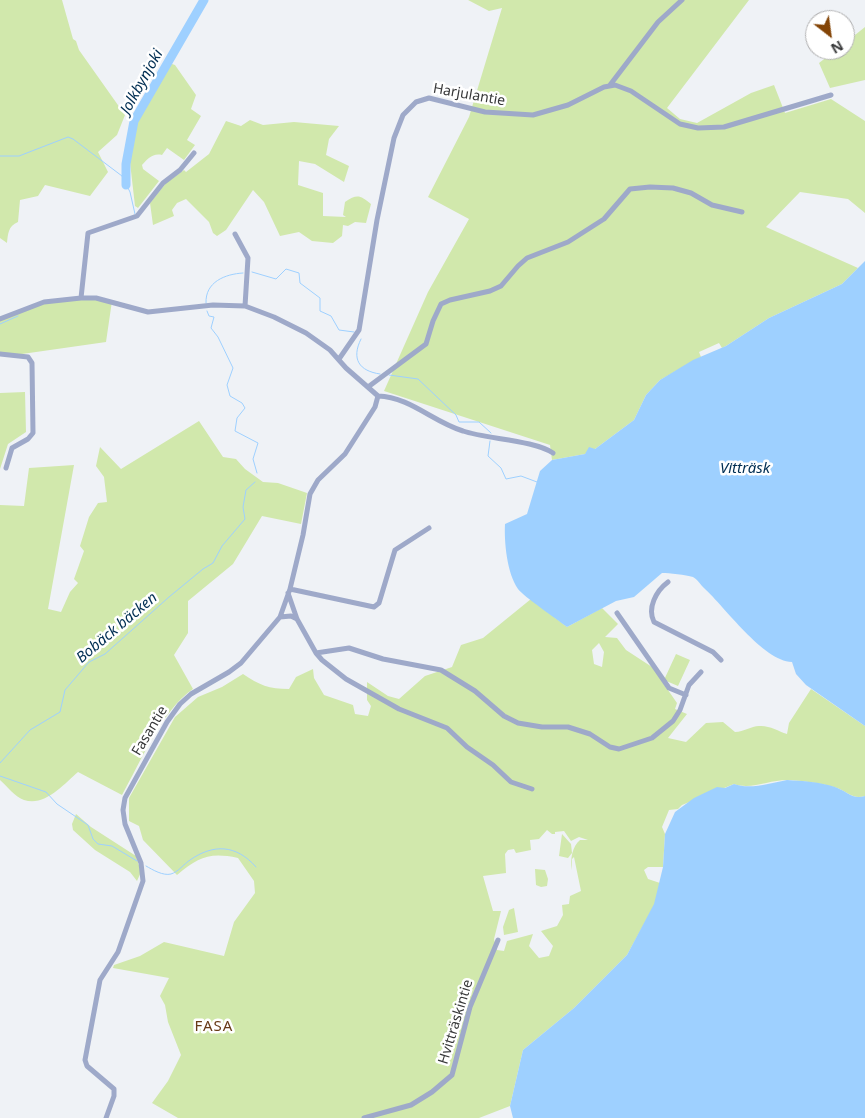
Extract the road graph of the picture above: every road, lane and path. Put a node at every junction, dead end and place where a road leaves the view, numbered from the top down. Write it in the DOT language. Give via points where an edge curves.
graph roads {
  1 [pos="682,0"];
  2 [pos="610,85"];
  3 [pos="831,95"];
  4 [pos="194,152"];
  5 [pos="742,212"];
  6 [pos="235,234"];
  7 [pos="81,298"];
  8 [pos="245,306"];
  9 [pos="0,319"];
  10 [pos="0,354"];
  11 [pos="339,359"];
  12 [pos="368,387"];
  13 [pos="378,396"];
  14 [pos="552,453"];
  15 [pos="6,468"];
  16 [pos="429,528"];
  17 [pos="668,582"];
  18 [pos="289,591"];
  19 [pos="616,613"];
  20 [pos="280,617"];
  21 [pos="297,619"];
  22 [pos="316,653"];
  23 [pos="721,660"];
  24 [pos="701,672"];
  25 [pos="686,695"];
  26 [pos="532,789"];
  27 [pos="498,940"];
  28 [pos="106,1118"];
  29 [pos="364,1118"];
  1 -- 2 [label="street" via="658,22"];
  2 -- 3 [label="street" via="631,91 680,124 698,128 724,127"];
  2 -- 11 [label="street, Harjulantie" via="568,105 533,116 485,112 429,98 408,108 394,138 361,324"];
  4 -- 7 [label="street" via="137,216 88,233"];
  5 -- 12 [label="street" via="712,205 691,193 673,188 630,189 604,219 568,242 527,258 501,286 490,292 441,304 426,344"];
  6 -- 8 [label="street" via="248,258"];
  7 -- 8 [label="street" via="96,298 148,312 213,305"];
  7 -- 9 [label="street" via="44,302"];
  8 -- 11 [label="street" via="306,333"];
  10 -- 15 [label="street" via="28,358 32,364 33,433 12,448"];
  11 -- 12 [label="street"];
  12 -- 13 [label="street"];
  13 -- 14 [label="street" via="397,399 462,431"];
  13 -- 18 [label="street, Fasantie" via="345,454 312,488"];
  16 -- 18 [label="street" via="395,550 379,603 374,607"];
  17 -- 23 [label="street" via="652,605 654,622 713,652"];
  18 -- 20 [label="street, Fasantie"];
  18 -- 21 [label="street"];
  19 -- 25 [label="street" via="669,688"];
  20 -- 21 [label="street"];
  20 -- 28 [label="street, Fasantie" via="242,663 180,704 125,798 125,824 141,862 143,881 118,952 100,980 85,1060 87,1066 114,1089"];
  21 -- 22 [label="street"];
  22 -- 25 [label="street" via="349,648 383,659 441,670 475,691 504,716 542,727 568,727 618,749 641,743 662,730 673,721"];
  22 -- 26 [label="street" via="346,679 399,709 447,728 512,782"];
  24 -- 25 [label="street" via="689,685"];
  27 -- 29 [label="street, Hvitträskintie" via="470,1007 452,1075 411,1105"];
}
